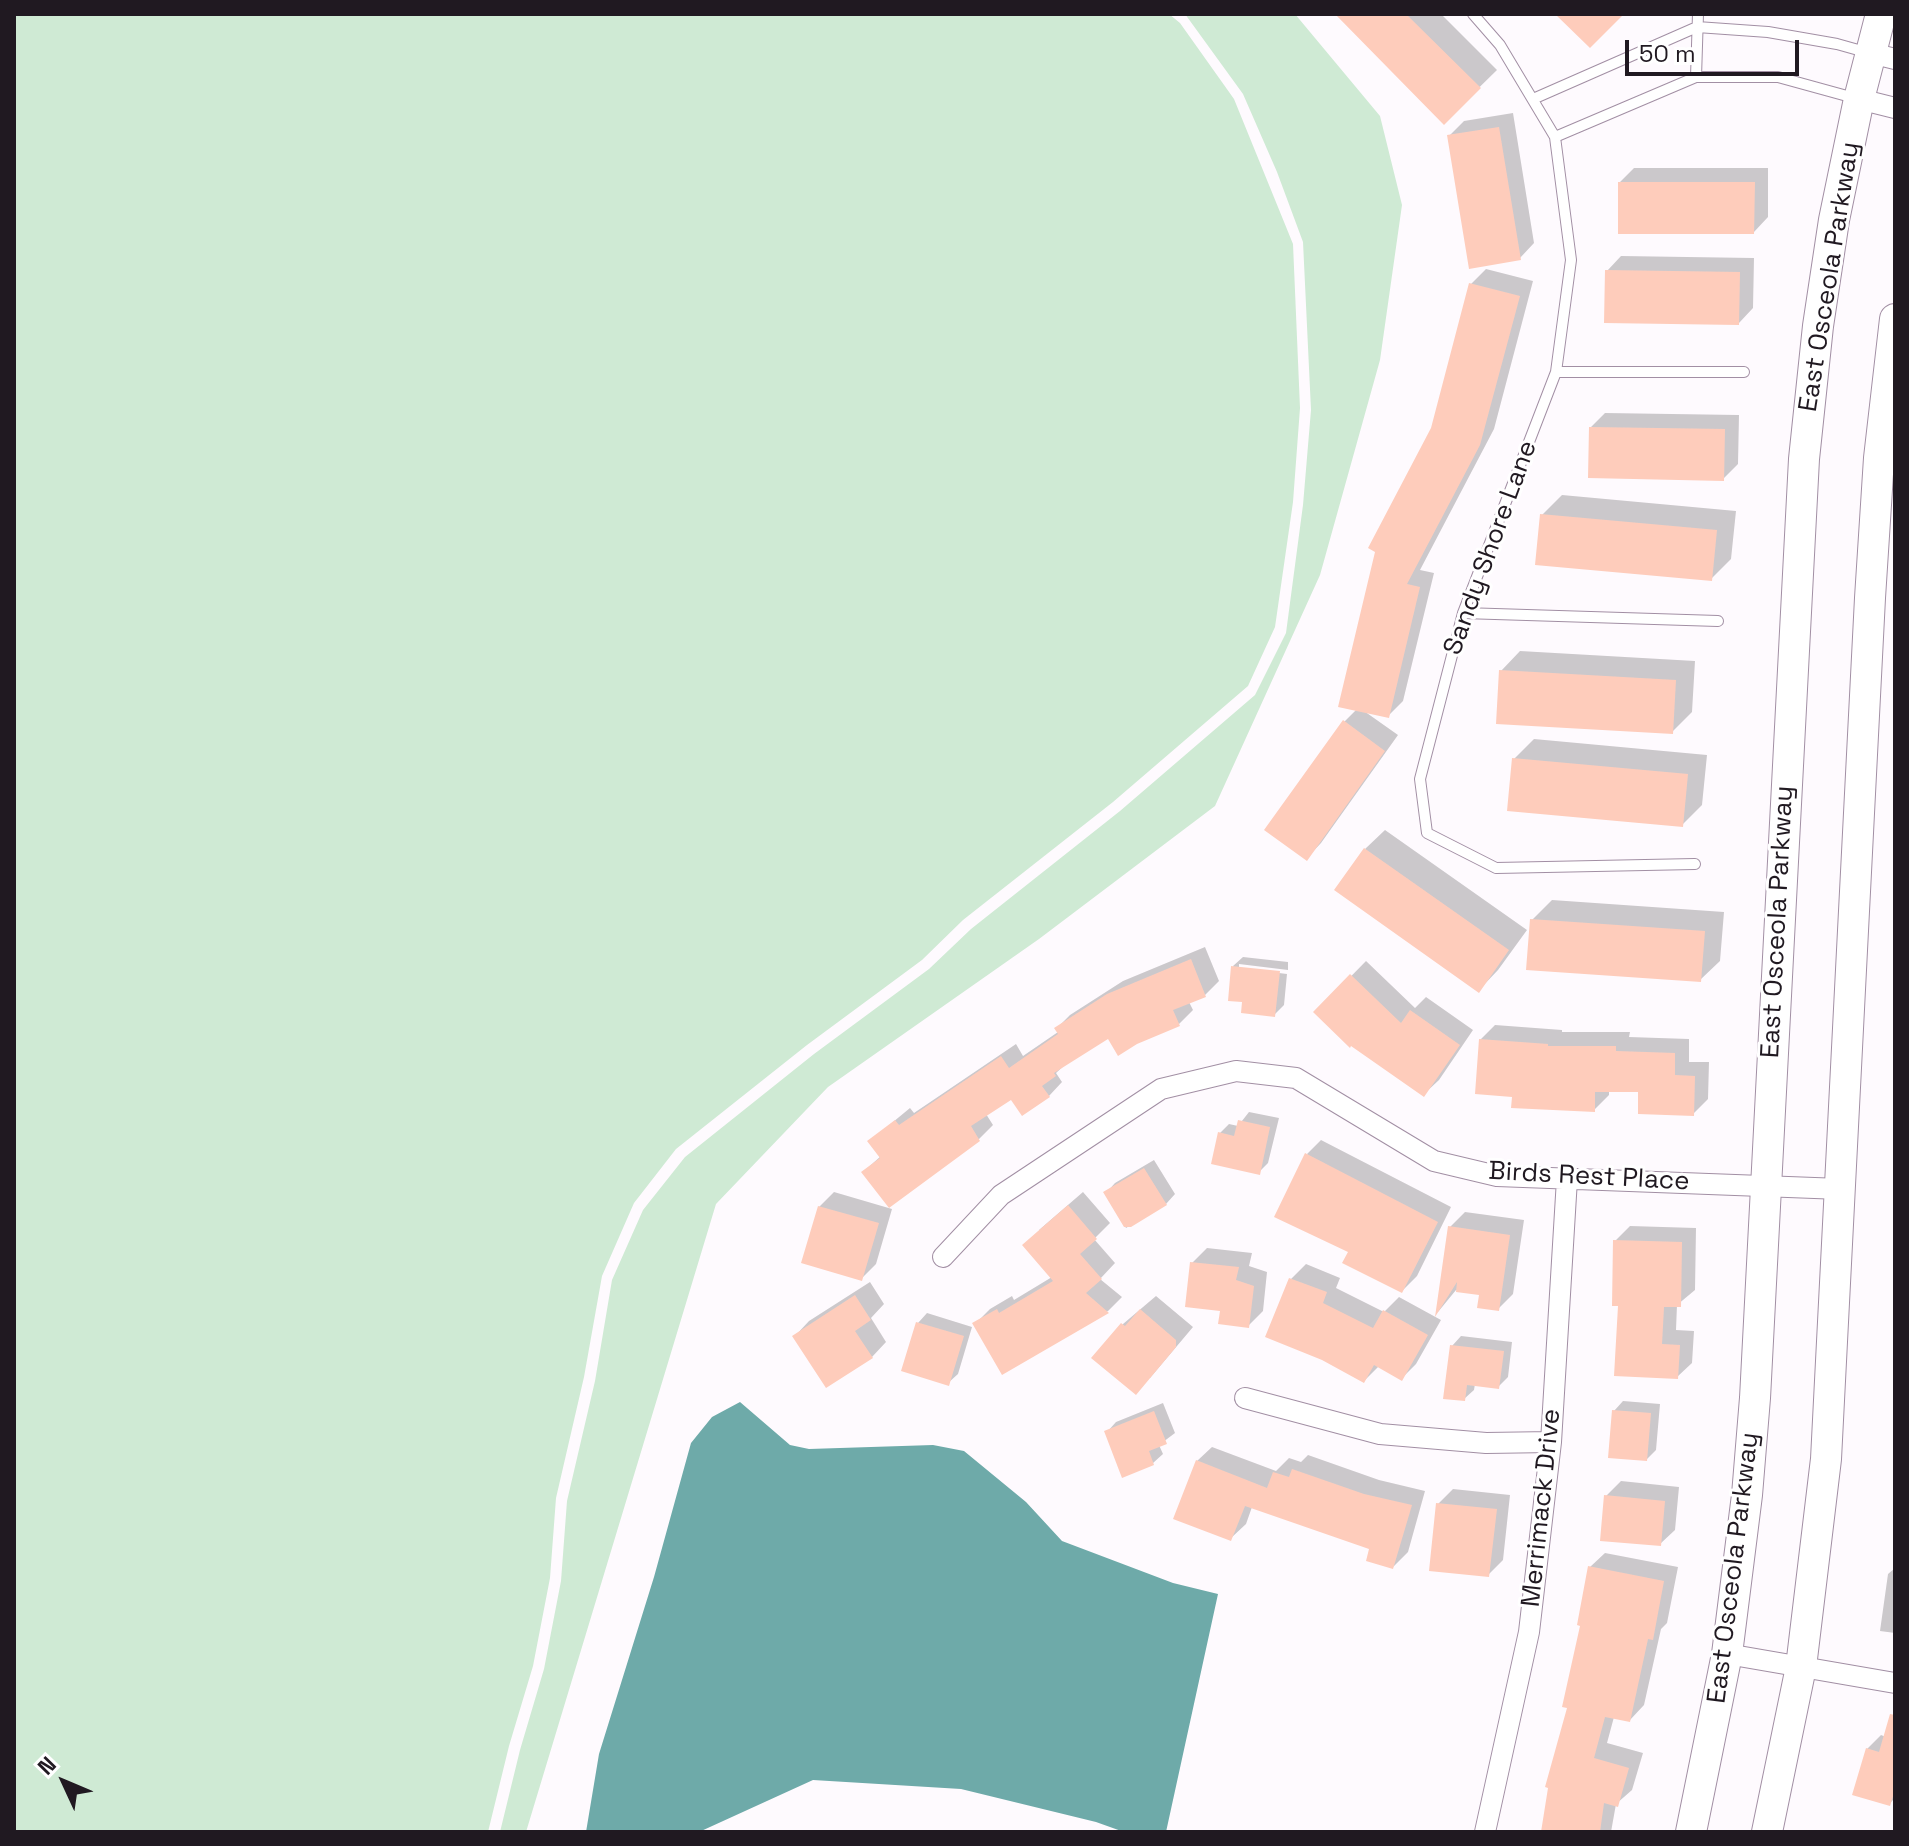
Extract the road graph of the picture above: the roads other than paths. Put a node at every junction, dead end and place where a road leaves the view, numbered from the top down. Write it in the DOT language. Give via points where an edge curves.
graph roads {
  1 [pos="1473,14"];
  2 [pos="1698,14"];
  3 [pos="1881,14"];
  4 [pos="1697,27"];
  5 [pos="1883,56"];
  6 [pos="1696,77"];
  7 [pos="1533,99"];
  8 [pos="1859,99"];
  9 [pos="1895,108"];
  10 [pos="1555,137"];
  11 [pos="1895,319"];
  12 [pos="1556,372"];
  13 [pos="1744,372"];
  14 [pos="1463,613"];
  15 [pos="1718,621"];
  16 [pos="1695,864"];
  17 [pos="1567,1179"];
  18 [pos="1765,1185"];
  19 [pos="1841,1189"];
  20 [pos="943,1257"];
  21 [pos="1245,1398"];
  22 [pos="1551,1442"];
  23 [pos="1727,1654"];
  24 [pos="1801,1667"];
  25 [pos="1895,1683"];
  26 [pos="1485,1832"];
  27 [pos="1691,1832"];
  28 [pos="1767,1832"];
  1 -- 7 [label="lane, Sandy Shore Lane" via="1500,45"];
  2 -- 4 [label="lane"];
  3 -- 5 [label="main road, East Osceola Parkway"];
  4 -- 5 [label="lane" via="1768,32"];
  4 -- 6 [label="lane"];
  4 -- 7 [label="lane"];
  5 -- 8 [label="main road, East Osceola Parkway"];
  6 -- 8 [label="lane" via="1778,77"];
  6 -- 10 [label="lane"];
  7 -- 10 [label="lane, Sandy Shore Lane"];
  8 -- 9 [label="street"];
  8 -- 18 [label="main road, East Osceola Parkway" via="1834,220 1804,459"];
  10 -- 12 [label="lane, Sandy Shore Lane" via="1571,260"];
  11 -- 19 [label="main road" via="1870,598"];
  12 -- 13 [label="lane"];
  12 -- 14 [label="lane, Sandy Shore Lane"];
  14 -- 15 [label="lane"];
  14 -- 16 [label="lane, Sandy Shore Lane" via="1420,779 1427,833 1496,868"];
  17 -- 18 [label="street, Birds Rest Place"];
  17 -- 20 [label="street, Birds Rest Place" via="1497,1176 1434,1161 1296,1078 1236,1071 1161,1089 1001,1195"];
  17 -- 22 [label="street, Merrimack Drive"];
  18 -- 19 [label="street, Birds Rest Place"];
  18 -- 23 [label="main road, East Osceola Parkway" via="1755,1398"];
  19 -- 24 [label="main road" via="1826,1459"];
  21 -- 22 [label="street" via="1380,1434 1486,1443"];
  22 -- 26 [label="street, Merrimack Drive" via="1529,1632"];
  23 -- 24 [label="street"];
  23 -- 27 [label="main road, East Osceola Parkway"];
  24 -- 25 [label="street"];
  24 -- 28 [label="main road"];
}
